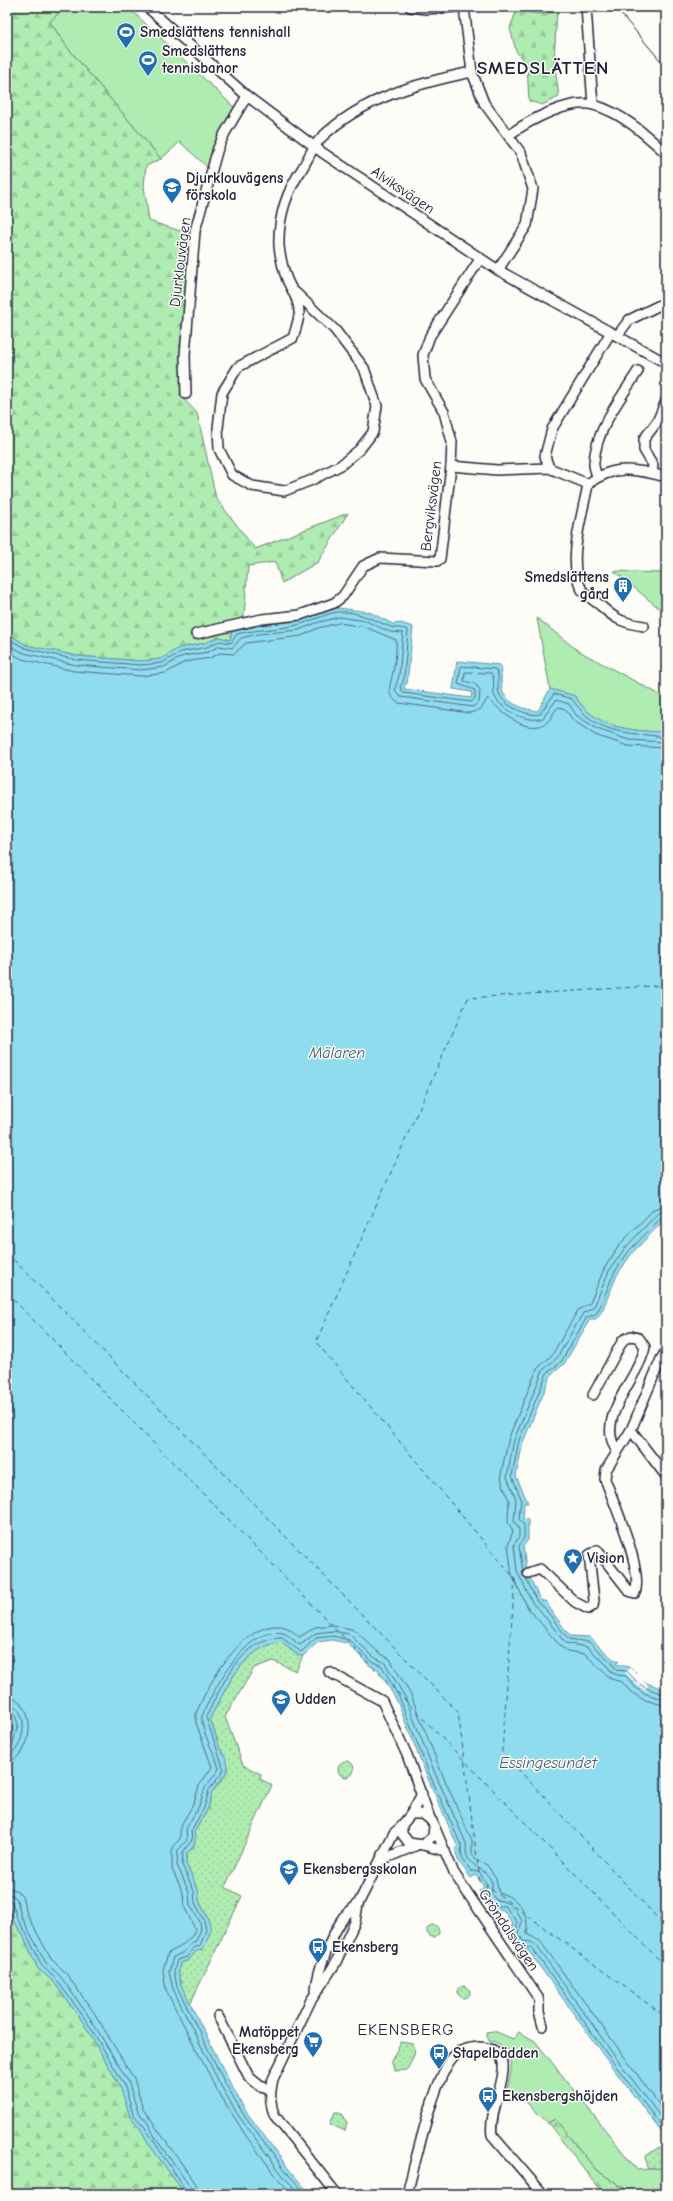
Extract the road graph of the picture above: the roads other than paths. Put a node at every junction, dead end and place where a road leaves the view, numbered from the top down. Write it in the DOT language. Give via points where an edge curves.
graph roads {
  1 [pos="147,7"];
  2 [pos="410,7"];
  3 [pos="456,7"];
  4 [pos="464,7"];
  5 [pos="586,7"];
  6 [pos="472,72"];
  7 [pos="247,96"];
  8 [pos="593,104"];
  9 [pos="509,135"];
  10 [pos="315,147"];
  11 [pos="666,153"];
  12 [pos="480,259"];
  13 [pos="498,270"];
  14 [pos="295,292"];
  15 [pos="666,302"];
  16 [pos="614,334"];
  17 [pos="666,363"];
  18 [pos="638,372"];
  19 [pos="186,394"];
  20 [pos="666,401"];
  21 [pos="451,466"];
  22 [pos="549,468"];
  23 [pos="652,473"];
  24 [pos="597,477"];
  25 [pos="666,477"];
  26 [pos="588,484"];
  27 [pos="644,626"];
  28 [pos="196,634"];
  29 [pos="666,1351"];
  30 [pos="593,1395"];
  31 [pos="631,1430"];
  32 [pos="617,1451"];
  33 [pos="666,1476"];
  34 [pos="528,1573"];
  35 [pos="329,1672"];
  36 [pos="422,1794"];
  37 [pos="411,1814"];
  38 [pos="433,1824"];
  39 [pos="401,1827"];
  40 [pos="419,1845"];
  41 [pos="445,1851"];
  42 [pos="381,1860"];
  43 [pos="218,2016"];
  44 [pos="543,2026"];
  45 [pos="271,2089"];
  46 [pos="337,2194"];
  47 [pos="407,2194"];
  48 [pos="543,2194"];
  1 -- 7 [label="street, Alviksvägen"];
  2 -- 3 [label="street"];
  4 -- 6 [label="street"];
  5 -- 8 [label="street"];
  6 -- 9 [label="street" via="484,103"];
  6 -- 10 [label="street" via="429,80 391,94 339,123 320,139"];
  7 -- 10 [label="street, Alviksvägen"];
  7 -- 19 [label="street, Djurklouvägen" via="218,148 195,231 185,355"];
  8 -- 9 [label="street" via="553,110 529,120"];
  8 -- 11 [label="street" via="639,129"];
  9 -- 13 [label="street" via="521,153 533,189 527,225"];
  10 -- 12 [label="street, Alviksvägen"];
  10 -- 14 [label="street" via="294,180 281,218 279,248 289,283"];
  12 -- 13 [label="street, Alviksvägen"];
  12 -- 21 [label="street, Bergviksvägen" via="430,336 423,355 425,379 449,425 452,442"];
  13 -- 16 [label="street, Alviksvägen"];
  14 -- 14 [label="street" via="335,330 364,368 377,406 373,432 355,453 341,465 284,491 252,486 232,475 219,449 218,428 222,392 238,367 293,338 299,314"];
  15 -- 16 [label="street" via="629,320"];
  16 -- 17 [label="street, Alviksvägen"];
  16 -- 22 [label="street" via="552,429 545,456"];
  18 -- 24 [label="street" via="617,404 598,443 593,463"];
  20 -- 23 [label="street" via="657,422 644,439 644,450 653,465"];
  21 -- 22 [label="street" via="497,470"];
  21 -- 28 [label="street, Bergviksvägen" via="440,559 437,561 380,558 364,566 343,596 334,603 300,615 262,619"];
  22 -- 26 [label="street"];
  23 -- 24 [label="street" via="621,470 603,473"];
  23 -- 25 [label="street"];
  24 -- 26 [label="street"];
  26 -- 27 [label="street" via="576,546 576,574 583,591 614,618 626,624"];
  29 -- 31 [label="street" via="660,1359"];
  30 -- 32 [label="street" via="623,1340 631,1336 639,1338 645,1347 643,1357 618,1403 609,1427 612,1445"];
  31 -- 32 [label="street"];
  31 -- 33 [label="street"];
  32 -- 34 [label="street" via="606,1470 606,1479 636,1567 636,1592 629,1591 597,1550 589,1555 594,1600 593,1606 588,1609 575,1602 540,1569"];
  35 -- 36 [label="street, Gröndalsvägen" via="382,1701"];
  36 -- 37 [label="street"];
  36 -- 38 [label="street, Gröndalsvägen"];
  37 -- 38 [label="street" via="423,1814"];
  37 -- 39 [label="street"];
  38 -- 40 [label="street" via="433,1836"];
  38 -- 41 [label="street, Gröndalsvägen"];
  39 -- 40 [label="street" via="405,1839"];
  39 -- 42 [label="street" via="394,1833"];
  40 -- 41 [label="street"];
  40 -- 42 [label="street"];
  41 -- 44 [label="street, Gröndalsvägen" via="454,1873 538,1999"];
  42 -- 45 [label="street" via="358,1904 345,1916 332,1942 316,1978 316,1990"];
  43 -- 45 [label="street" via="250,2077 260,2086"];
  45 -- 46 [label="street" via="270,2104 275,2116"];
  47 -- 48 [label="street" via="435,2093 449,2061 462,2050 482,2047 501,2057 503,2069 492,2118 492,2134"];
}
